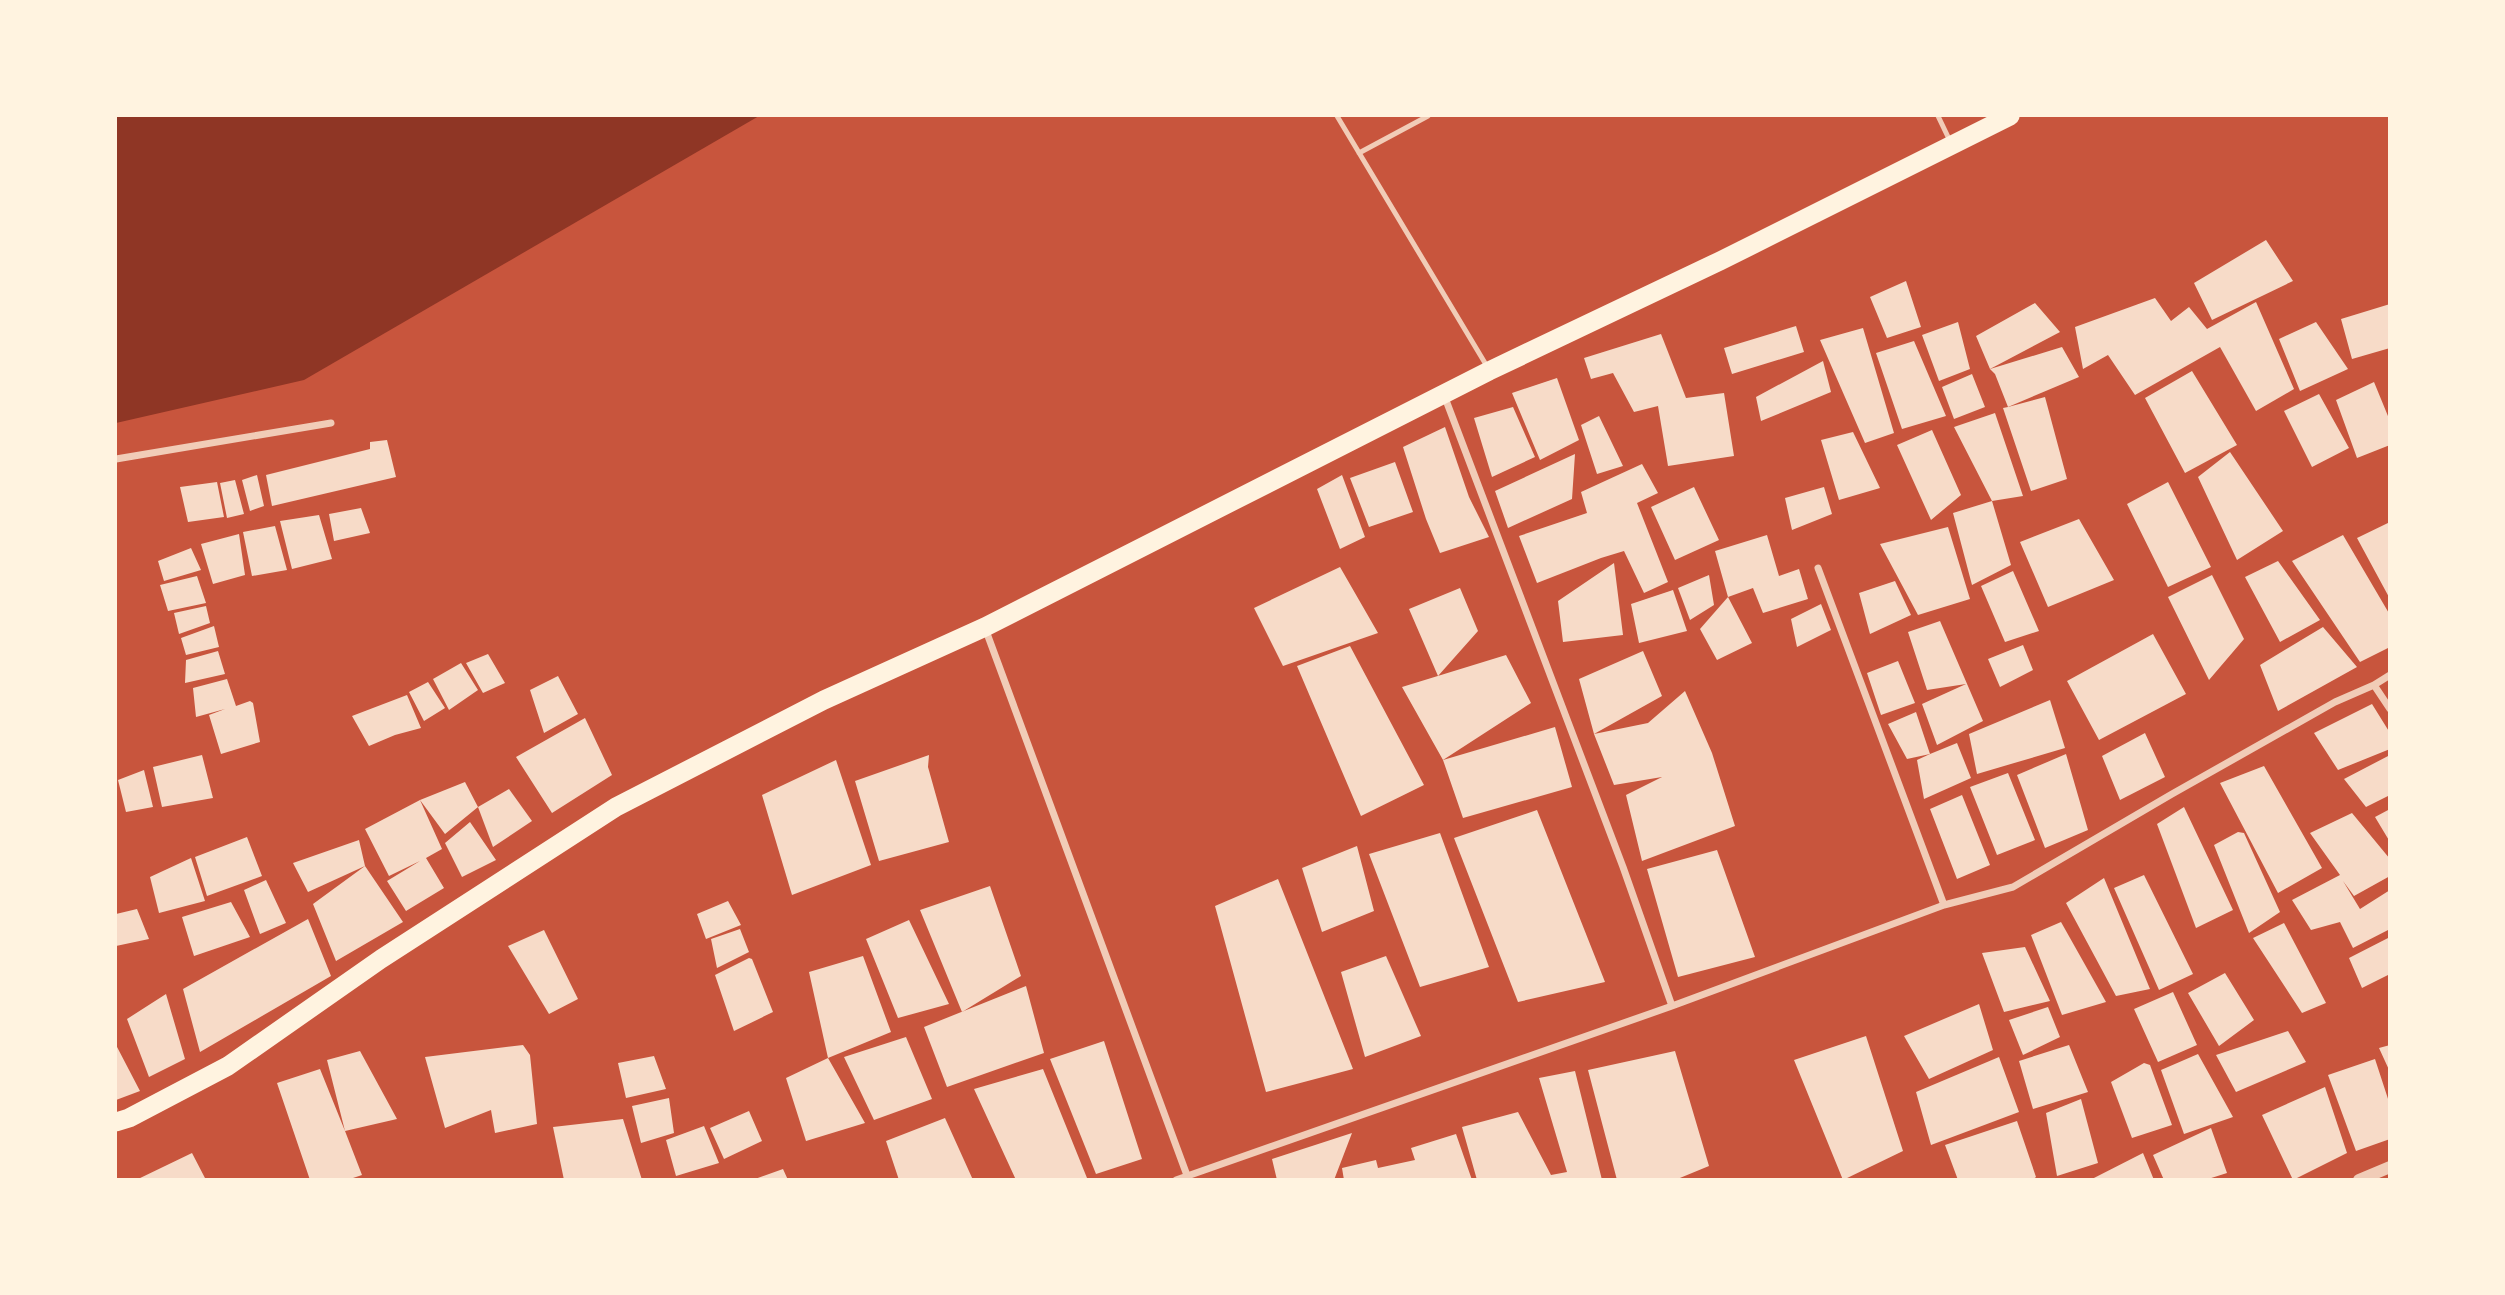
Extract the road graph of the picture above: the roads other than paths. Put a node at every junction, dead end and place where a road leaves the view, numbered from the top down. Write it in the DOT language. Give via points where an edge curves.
graph roads {
  1 [pos="1337,116"];
  2 [pos="1428,116"];
  3 [pos="1938,116"];
  4 [pos="2010,116"];
  5 [pos="1951,145"];
  6 [pos="1359,153"];
  7 [pos="1489,371"];
  8 [pos="1444,394"];
  9 [pos="331,423"];
  10 [pos="116,459"];
  11 [pos="1818,568"];
  12 [pos="985,627"];
  13 [pos="2389,676"];
  14 [pos="2374,685"];
  15 [pos="2389,709"];
  16 [pos="1944,905"];
  17 [pos="1672,1006"];
  18 [pos="116,1122"];
  19 [pos="2389,1167"];
  20 [pos="1188,1178"];
  21 [pos="1177,1180"];
  22 [pos="2359,1180"];
  1 -- 6 [label="lane"];
  2 -- 6 [label="lane"];
  3 -- 5 [label="lane"];
  4 -- 5 [label="highway"];
  5 -- 7 [label="highway"];
  6 -- 7 [label="lane"];
  7 -- 8 [label="highway"];
  8 -- 12 [label="highway"];
  8 -- 17 [label="street"];
  9 -- 10 [label="street"];
  11 -- 16 [label="street"];
  12 -- 18 [label="highway" via="824,700 616,807 381,959 228,1066"];
  12 -- 20 [label="street"];
  13 -- 14 [label="street"];
  14 -- 15 [label="street"];
  14 -- 16 [label="street" via="2335,702 2013,887"];
  16 -- 17 [label="street"];
  17 -- 20 [label="street"];
  19 -- 22 [label="street"];
  20 -- 21 [label="street"];
}
